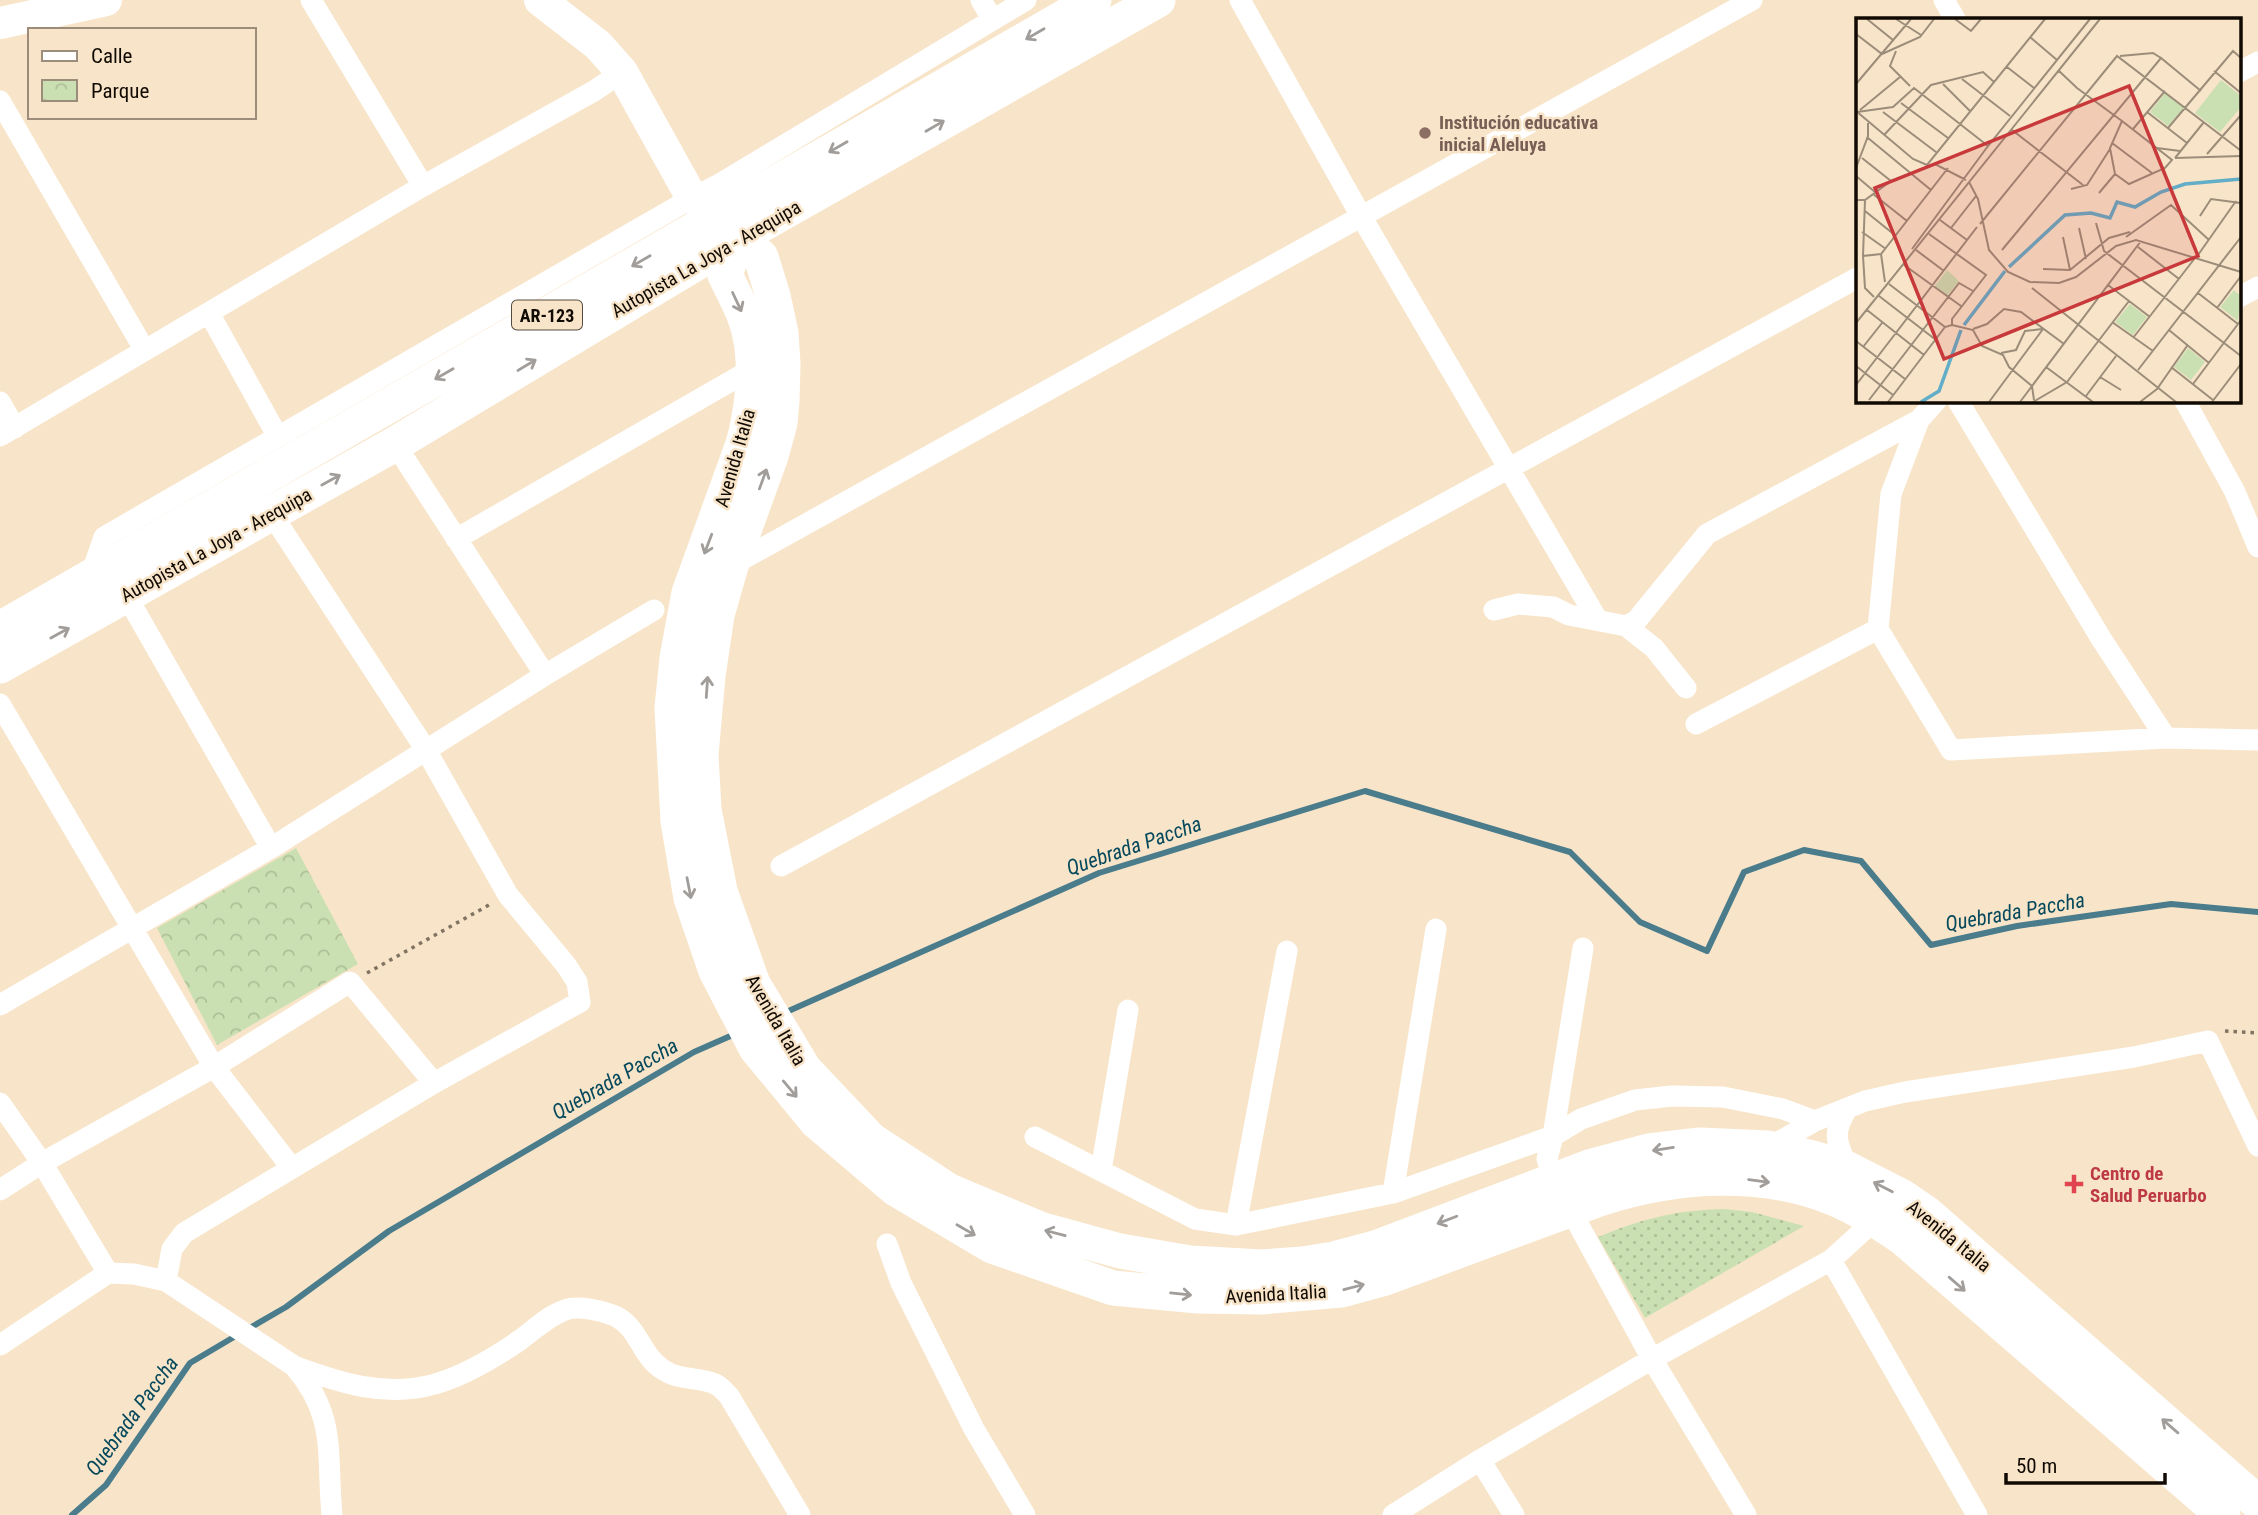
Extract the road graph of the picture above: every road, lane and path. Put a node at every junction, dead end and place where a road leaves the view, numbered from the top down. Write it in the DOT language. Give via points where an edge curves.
graph roads {
  1 [pos="106,0"];
  2 [pos="311,0"];
  3 [pos="540,0"];
  4 [pos="981,0"];
  5 [pos="1026,0"];
  6 [pos="1094,0"];
  7 [pos="1158,0"];
  8 [pos="1240,0"];
  9 [pos="1752,0"];
  10 [pos="1944,0"];
  11 [pos="1954,18"];
  12 [pos="992,19"];
  13 [pos="0,23"];
  14 [pos="2258,62"];
  15 [pos="2240,71"];
  16 [pos="622,72"];
  17 [pos="0,101"];
  18 [pos="423,186"];
  19 [pos="718,209"];
  20 [pos="1361,216"];
  21 [pos="1856,279"];
  22 [pos="2258,287"];
  23 [pos="2240,296"];
  24 [pos="209,313"];
  25 [pos="144,349"];
  26 [pos="752,369"];
  27 [pos="0,402"];
  28 [pos="1935,402"];
  29 [pos="1959,402"];
  30 [pos="2186,402"];
  31 [pos="1919,420"];
  32 [pos="7,432"];
  33 [pos="278,437"];
  34 [pos="395,444"];
  35 [pos="1508,469"];
  36 [pos="271,513"];
  37 [pos="456,539"];
  38 [pos="2257,544"];
  39 [pos="730,566"];
  40 [pos="90,579"];
  41 [pos="689,593"];
  42 [pos="126,595"];
  43 [pos="1494,610"];
  44 [pos="654,611"];
  45 [pos="1597,619"];
  46 [pos="1626,626"];
  47 [pos="0,629"];
  48 [pos="1878,629"];
  49 [pos="0,666"];
  50 [pos="545,675"];
  51 [pos="1686,688"];
  52 [pos="0,704"];
  53 [pos="1696,724"];
  54 [pos="2166,738"];
  55 [pos="2258,740"];
  56 [pos="426,750"];
  57 [pos="691,815"];
  58 [pos="271,848"];
  59 [pos="781,866"];
  60 [pos="508,895"];
  61 [pos="132,927"];
  62 [pos="1436,929"];
  63 [pos="1583,948"];
  64 [pos="1287,951"];
  65 [pos="350,982"];
  66 [pos="0,1005"];
  67 [pos="1128,1010"];
  68 [pos="2258,1033"];
  69 [pos="2208,1041"];
  70 [pos="214,1067"];
  71 [pos="434,1083"];
  72 [pos="0,1103"];
  73 [pos="1847,1109"];
  74 [pos="1815,1121"];
  75 [pos="1553,1136"];
  76 [pos="1035,1137"];
  77 [pos="2258,1146"];
  78 [pos="1768,1148"];
  79 [pos="41,1163"];
  80 [pos="291,1167"];
  81 [pos="1848,1169"];
  82 [pos="1101,1171"];
  83 [pos="1554,1180"];
  84 [pos="0,1190"];
  85 [pos="1393,1193"];
  86 [pos="1570,1210"];
  87 [pos="1875,1220"];
  88 [pos="1236,1224"];
  89 [pos="887,1244"];
  90 [pos="1830,1260"];
  91 [pos="108,1273"];
  92 [pos="166,1281"];
  93 [pos="0,1345"];
  94 [pos="1652,1359"];
  95 [pos="295,1366"];
  96 [pos="1480,1460"];
  97 [pos="2258,1503"];
  98 [pos="332,1515"];
  99 [pos="800,1515"];
  100 [pos="1025,1515"];
  101 [pos="1393,1515"];
  102 [pos="1514,1515"];
  103 [pos="1746,1515"];
  104 [pos="1977,1515"];
  105 [pos="2223,1515"];
  1 -- 13 [label="street"];
  2 -- 18 [label="street"];
  3 -- 16 [label="street" via="598,45"];
  4 -- 12 [label="street"];
  5 -- 12 [label="street"];
  6 -- 19 [label="main road, Autopista La Joya - Arequipa / AR-123, one-way"];
  19 -- 7 [label="main road, Autopista La Joya - Arequipa / AR-123, one-way"];
  8 -- 20 [label="street"];
  9 -- 20 [label="street"];
  10 -- 11 [label="street"];
  12 -- 19 [label="street"];
  14 -- 15 [label="street"];
  16 -- 18 [label="street"];
  16 -- 19 [label="street"];
  17 -- 25 [label="street"];
  18 -- 24 [label="street"];
  19 -- 26 [label="main road, Avenida Italia, one-way" via="725,275 750,334"];
  19 -- 33 [label="street"];
  34 -- 19 [label="main road, Autopista La Joya - Arequipa / AR-123, one-way"];
  39 -- 19 [label="main road, Avenida Italia, one-way" via="780,423 783,365 781,333 761,257"];
  19 -- 40 [label="main road, Autopista La Joya - Arequipa / AR-123, one-way"];
  20 -- 35 [label="street"];
  20 -- 39 [label="street"];
  21 -- 35 [label="street"];
  22 -- 23 [label="street"];
  24 -- 25 [label="street"];
  24 -- 33 [label="street"];
  25 -- 32 [label="street"];
  26 -- 37 [label="street"];
  26 -- 41 [label="main road, Avenida Italia, one-way" via="749,420"];
  27 -- 32 [label="street"];
  28 -- 31 [label="street"];
  29 -- 54 [label="street"];
  30 -- 38 [label="street" via="2235,492"];
  31 -- 46 [label="street" via="1707,534 1636,621"];
  31 -- 48 [label="street" via="1891,494"];
  33 -- 40 [label="street" via="104,537"];
  36 -- 34 [label="main road, Autopista La Joya - Arequipa / AR-123, one-way"];
  34 -- 37 [label="street"];
  35 -- 45 [label="street"];
  35 -- 59 [label="street"];
  36 -- 42 [label="main road, Autopista La Joya - Arequipa / AR-123"];
  36 -- 56 [label="street"];
  37 -- 50 [label="street"];
  39 -- 41 [label="street"];
  57 -- 39 [label="main road, Avenida Italia, one-way" via="717,615"];
  40 -- 47 [label="main road, Autopista La Joya - Arequipa / AR-123"];
  41 -- 57 [label="main road, Avenida Italia" via="672,708"];
  49 -- 42 [label="main road, Autopista La Joya - Arequipa / AR-123, one-way"];
  42 -- 58 [label="street"];
  43 -- 45 [label="street" via="1518,604 1553,607 1569,615"];
  44 -- 50 [label="street"];
  45 -- 46 [label="street"];
  46 -- 51 [label="street" via="1654,648"];
  48 -- 53 [label="street"];
  48 -- 54 [label="street" via="1951,750"];
  50 -- 56 [label="street"];
  52 -- 61 [label="street"];
  54 -- 55 [label="street"];
  56 -- 58 [label="street"];
  56 -- 60 [label="street"];
  83 -- 57 [label="main road, Avenida Italia, one-way" via="1375,1248 1324,1261 1250,1266 1190,1263 1120,1251 1040,1229 949,1191 871,1140 804,1069 752,984"];
  57 -- 86 [label="main road, Avenida Italia, one-way" via="691,898 716,971 756,1048 817,1122 896,1189 992,1245 1113,1288 1262,1297 1341,1290 1385,1278"];
  58 -- 61 [label="street"];
  60 -- 65 [label="path"];
  60 -- 71 [label="street" via="566,965 577,982 580,1002"];
  61 -- 66 [label="street"];
  61 -- 70 [label="street"];
  62 -- 85 [label="street"];
  63 -- 75 [label="street"];
  64 -- 88 [label="street"];
  65 -- 70 [label="street"];
  65 -- 71 [label="street"];
  67 -- 82 [label="street"];
  68 -- 69 [label="path" via="2221,1031"];
  69 -- 73 [label="street" via="1905,1092"];
  69 -- 77 [label="street"];
  70 -- 79 [label="street"];
  70 -- 80 [label="street"];
  71 -- 80 [label="street"];
  72 -- 79 [label="street"];
  73 -- 74 [label="street"];
  73 -- 81 [label="street" via="1836,1138"];
  74 -- 75 [label="street" via="1783,1109 1723,1097 1672,1096 1635,1100 1592,1114"];
  74 -- 78 [label="street"];
  75 -- 83 [label="street" via="1547,1159"];
  75 -- 85 [label="street"];
  76 -- 82 [label="street"];
  78 -- 81 [label="main road, Avenida Italia"];
  78 -- 83 [label="main road, Avenida Italia, one-way" via="1674,1147"];
  79 -- 84 [label="street"];
  79 -- 91 [label="street"];
  80 -- 92 [label="street" via="184,1233 172,1249"];
  97 -- 81 [label="main road, Avenida Italia, one-way" via="1926,1213"];
  82 -- 88 [label="street" via="1195,1219"];
  83 -- 86 [label="street"];
  85 -- 88 [label="street"];
  86 -- 87 [label="main road, Avenida Italia, one-way" via="1632,1188 1730,1178 1801,1188 1833,1198"];
  86 -- 94 [label="street"];
  87 -- 90 [label="street"];
  87 -- 105 [label="main road, Avenida Italia, one-way" via="1903,1238"];
  89 -- 100 [label="street" via="901,1283 974,1429"];
  90 -- 94 [label="street"];
  90 -- 104 [label="street"];
  91 -- 92 [label="street"];
  91 -- 93 [label="street"];
  92 -- 95 [label="street"];
  94 -- 96 [label="street"];
  94 -- 103 [label="street"];
  95 -- 98 [label="street" via="310,1384 326,1421"];
  95 -- 99 [label="street" via="362,1388 434,1385 488,1361 568,1309 616,1317 632,1328 647,1356 662,1369 717,1385 729,1396"];
  96 -- 101 [label="street"];
  96 -- 102 [label="street"];
}
